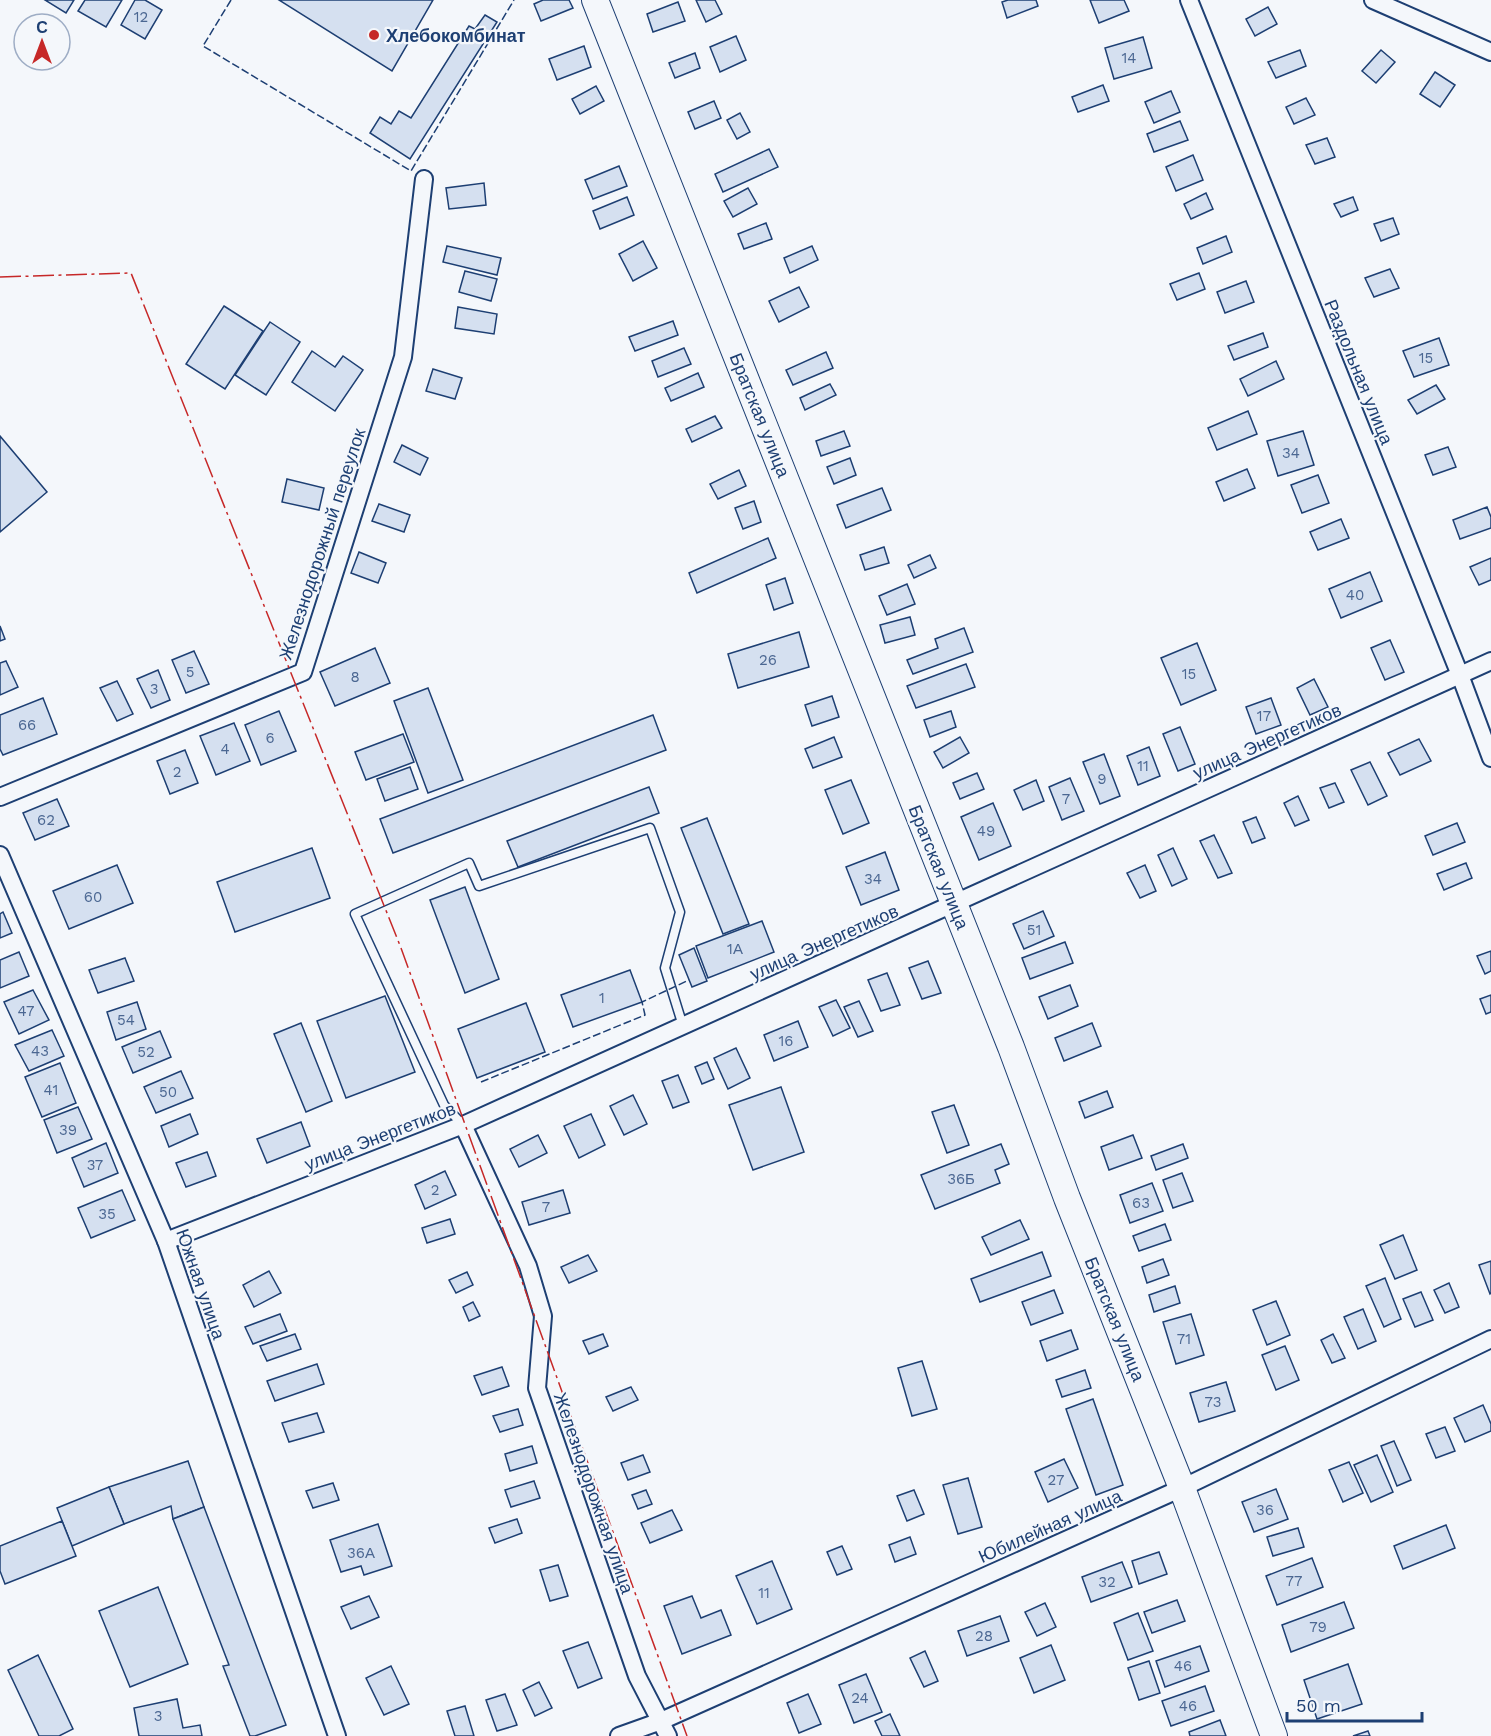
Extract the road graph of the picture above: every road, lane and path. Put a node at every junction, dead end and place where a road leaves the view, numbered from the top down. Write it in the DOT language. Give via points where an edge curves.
graph roads {
  1 [pos="595,0"];
  2 [pos="1189,0"];
  3 [pos="1373,0"];
  4 [pos="1491,52"];
  5 [pos="424,179"];
  6 [pos="1491,661"];
  7 [pos="1460,675"];
  8 [pos="1491,758"];
  9 [pos="0,797"];
  10 [pos="0,855"];
  11 [pos="954,905"];
  12 [pos="683,1026"];
  13 [pos="463,1125"];
  14 [pos="166,1241"];
  15 [pos="1491,1338"];
  16 [pos="1182,1488"];
  17 [pos="664,1728"];
  18 [pos="337,1736"];
  19 [pos="619,1736"];
  20 [pos="1274,1736"];
  1 -- 11 [label="main road, Братская улица"];
  2 -- 7 [label="street, Раздольная улица"];
  3 -- 4 [label="street"];
  5 -- 9 [label="street, Железнодорожный переулок" via="403,357 303,672"];
  6 -- 7 [label="street, улица Энергетиков"];
  7 -- 8 [label="street, Раздольная улица"];
  7 -- 11 [label="street, улица Энергетиков"];
  10 -- 14 [label="street, Южная улица"];
  11 -- 12 [label="street, улица Энергетиков"];
  11 -- 16 [label="main road, Братская улица"];
  12 -- 13 [label="street, улица Энергетиков"];
  12 -- 13 [label="lane" via="665,968 680,912 650,828 479,886 469,863 355,914 444,1105"];
  13 -- 14 [label="street, улица Энергетиков"];
  13 -- 17 [label="street, Железнодорожная улица" via="528,1266 543,1316 537,1388 637,1676"];
  14 -- 18 [label="street, Южная улица"];
  15 -- 16 [label="street, Юбилейная улица"];
  16 -- 17 [label="street, Юбилейная улица"];
  16 -- 20 [label="main road, Братская улица"];
  17 -- 19 [label="street, Юбилейная улица"];
}
